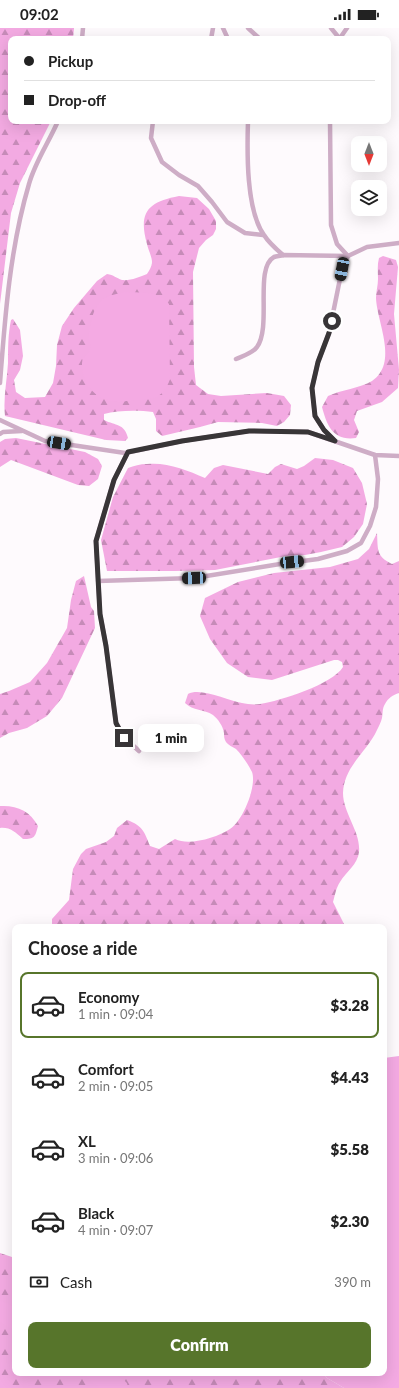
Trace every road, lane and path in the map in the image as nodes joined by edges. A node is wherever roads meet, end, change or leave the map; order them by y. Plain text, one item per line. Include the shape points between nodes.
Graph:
1 (248, 28) edge
2 (331, 28) edge
3 (257, 36) edge
4 (338, 36) edge
5 (57, 124) edge
6 (152, 124) edge
7 (248, 124) edge
8 (330, 124) edge
9 (263, 235) junction
10 (399, 243) edge
11 (283, 255) junction
12 (348, 256) junction
13 (236, 359) dead end
14 (0, 382) edge
15 (0, 420) edge
16 (24, 431) junction
17 (0, 434) edge
18 (335, 441) junction
19 (128, 452) junction
20 (375, 455) junction
21 (399, 456) edge
22 (98, 581) junction
23 (139, 751) dead end

1 - 3 lane
2 - 4 lane
5 - 14 lane via 29,183 18,224 5,316
6 - 9 lane via 152,138 162,162 198,186 227,222 245,233
7 - 9 lane via 247,148 252,208
8 - 12 lane via 331,225 337,244
9 - 11 lane
10 - 12 lane via 367,247
11 - 12 lane
11 - 13 lane via 268,263 264,274 262,333 257,347
12 - 18 lane via 342,269 329,333 312,388 315,416
15 - 16 lane
16 - 17 lane
16 - 19 lane via 46,441
18 - 19 lane via 308,432 249,431
18 - 20 lane
19 - 22 lane via 114,480 96,541
20 - 21 lane
20 - 22 lane via 378,479 376,507 361,543 347,551 318,559 194,578
22 - 23 lane via 100,614 116,723 124,738

